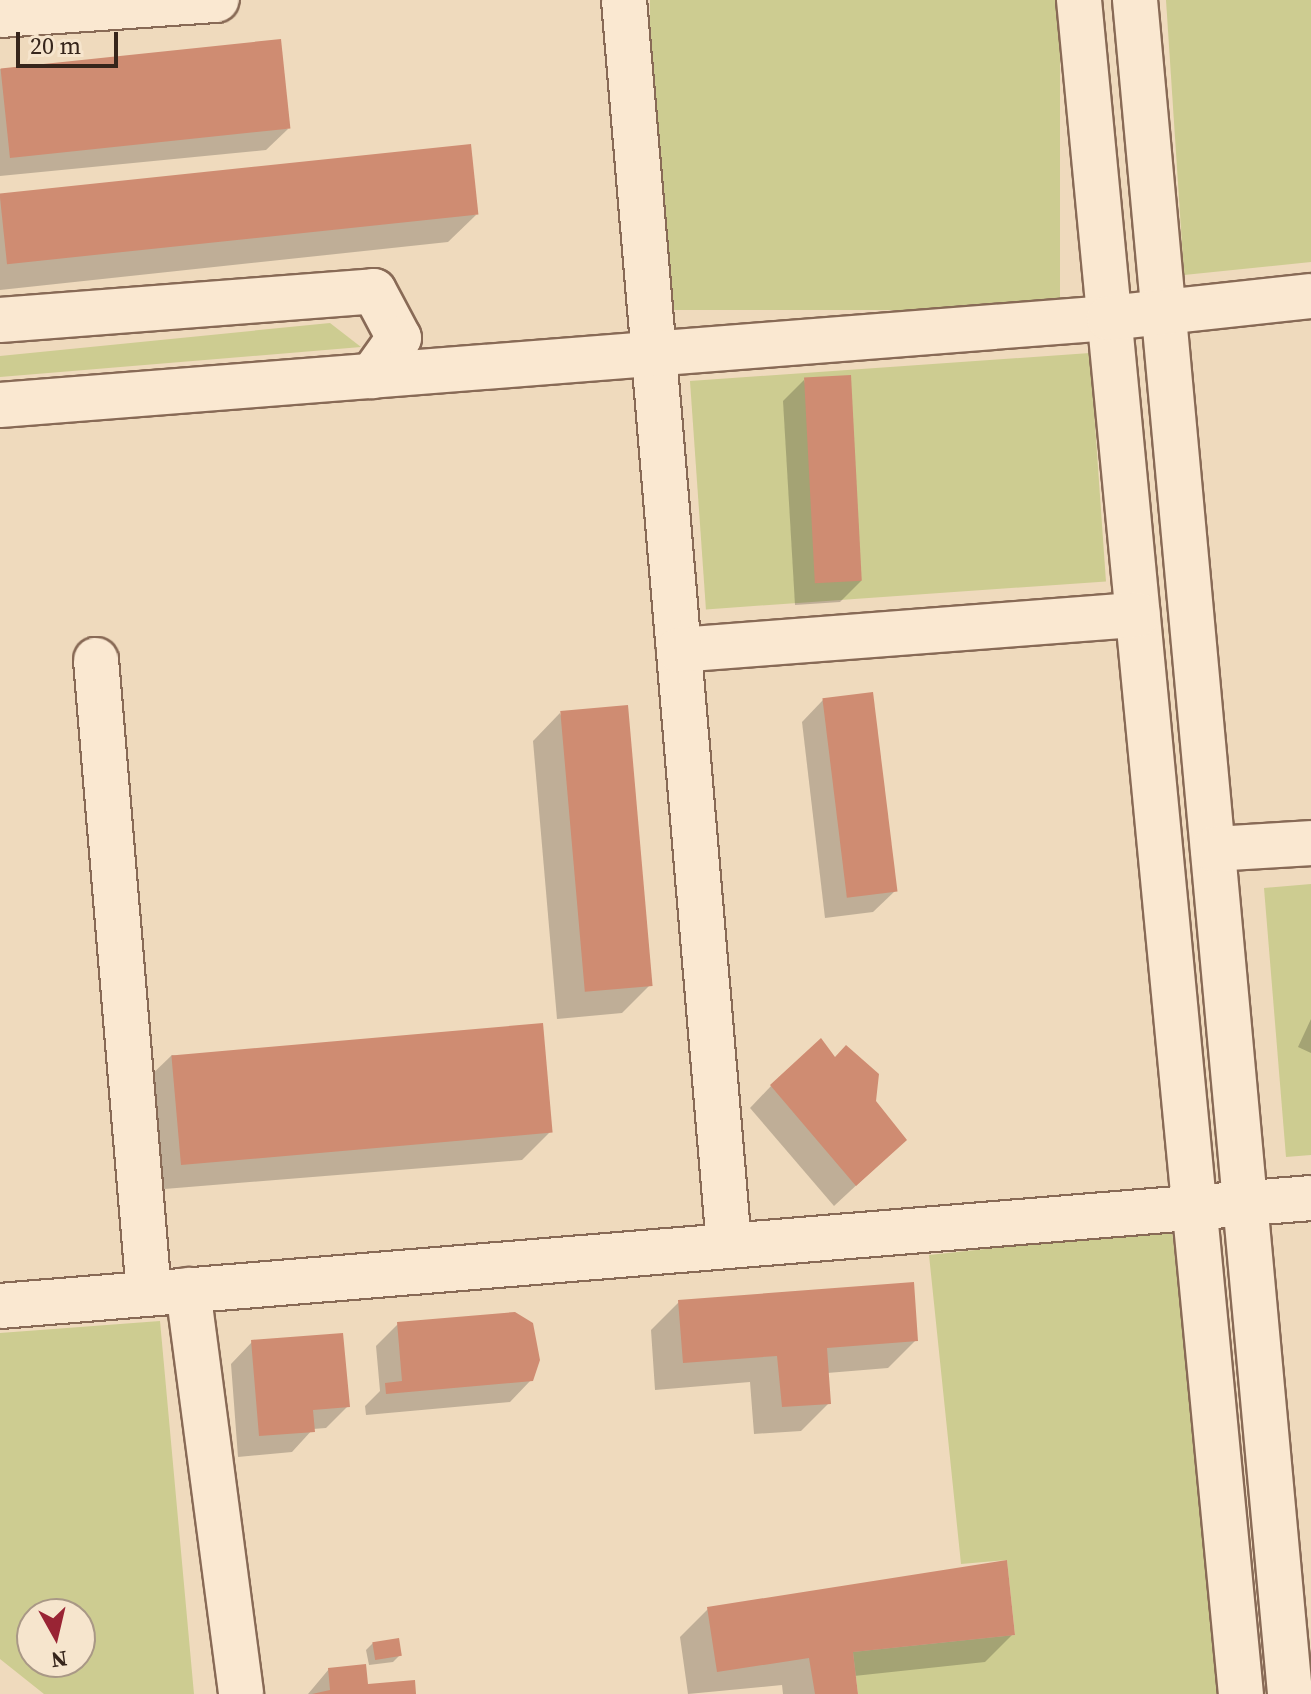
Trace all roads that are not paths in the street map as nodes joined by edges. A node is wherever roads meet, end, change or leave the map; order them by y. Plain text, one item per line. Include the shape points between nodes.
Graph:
1 (216, 0) edge
2 (624, 0) edge
3 (1079, 0) edge
4 (1135, 0) edge
5 (0, 15) edge
6 (1311, 296) edge
7 (1164, 314) junction
8 (1109, 318) junction
9 (0, 320) edge
10 (654, 354) junction
11 (372, 376) junction
12 (0, 405) edge
13 (1138, 615) junction
14 (679, 650) junction
15 (96, 660) dead end
16 (1311, 843) edge
17 (1213, 849) junction
18 (1311, 1198) edge
19 (1245, 1203) junction
20 (1194, 1207) junction
21 (729, 1245) junction
22 (0, 1292) edge
23 (168, 1292) junction
24 (0, 1306) edge
25 (241, 1694) edge
26 (1241, 1694) edge
27 (1290, 1694) edge

1 - 5 lane
2 - 10 lane
3 - 8 lane
4 - 7 lane
6 - 7 lane
7 - 8 lane
7 - 17 lane
8 - 10 lane
8 - 13 lane
9 - 11 lane via 374,291 399,338
10 - 11 lane
10 - 14 lane
11 - 12 lane
13 - 14 lane
13 - 20 lane
14 - 21 lane
15 - 23 lane
16 - 17 lane
17 - 19 lane
18 - 19 lane
19 - 20 lane
19 - 27 lane
20 - 21 lane
20 - 26 lane
21 - 23 lane
22 - 24 lane
23 - 24 lane
23 - 25 lane

